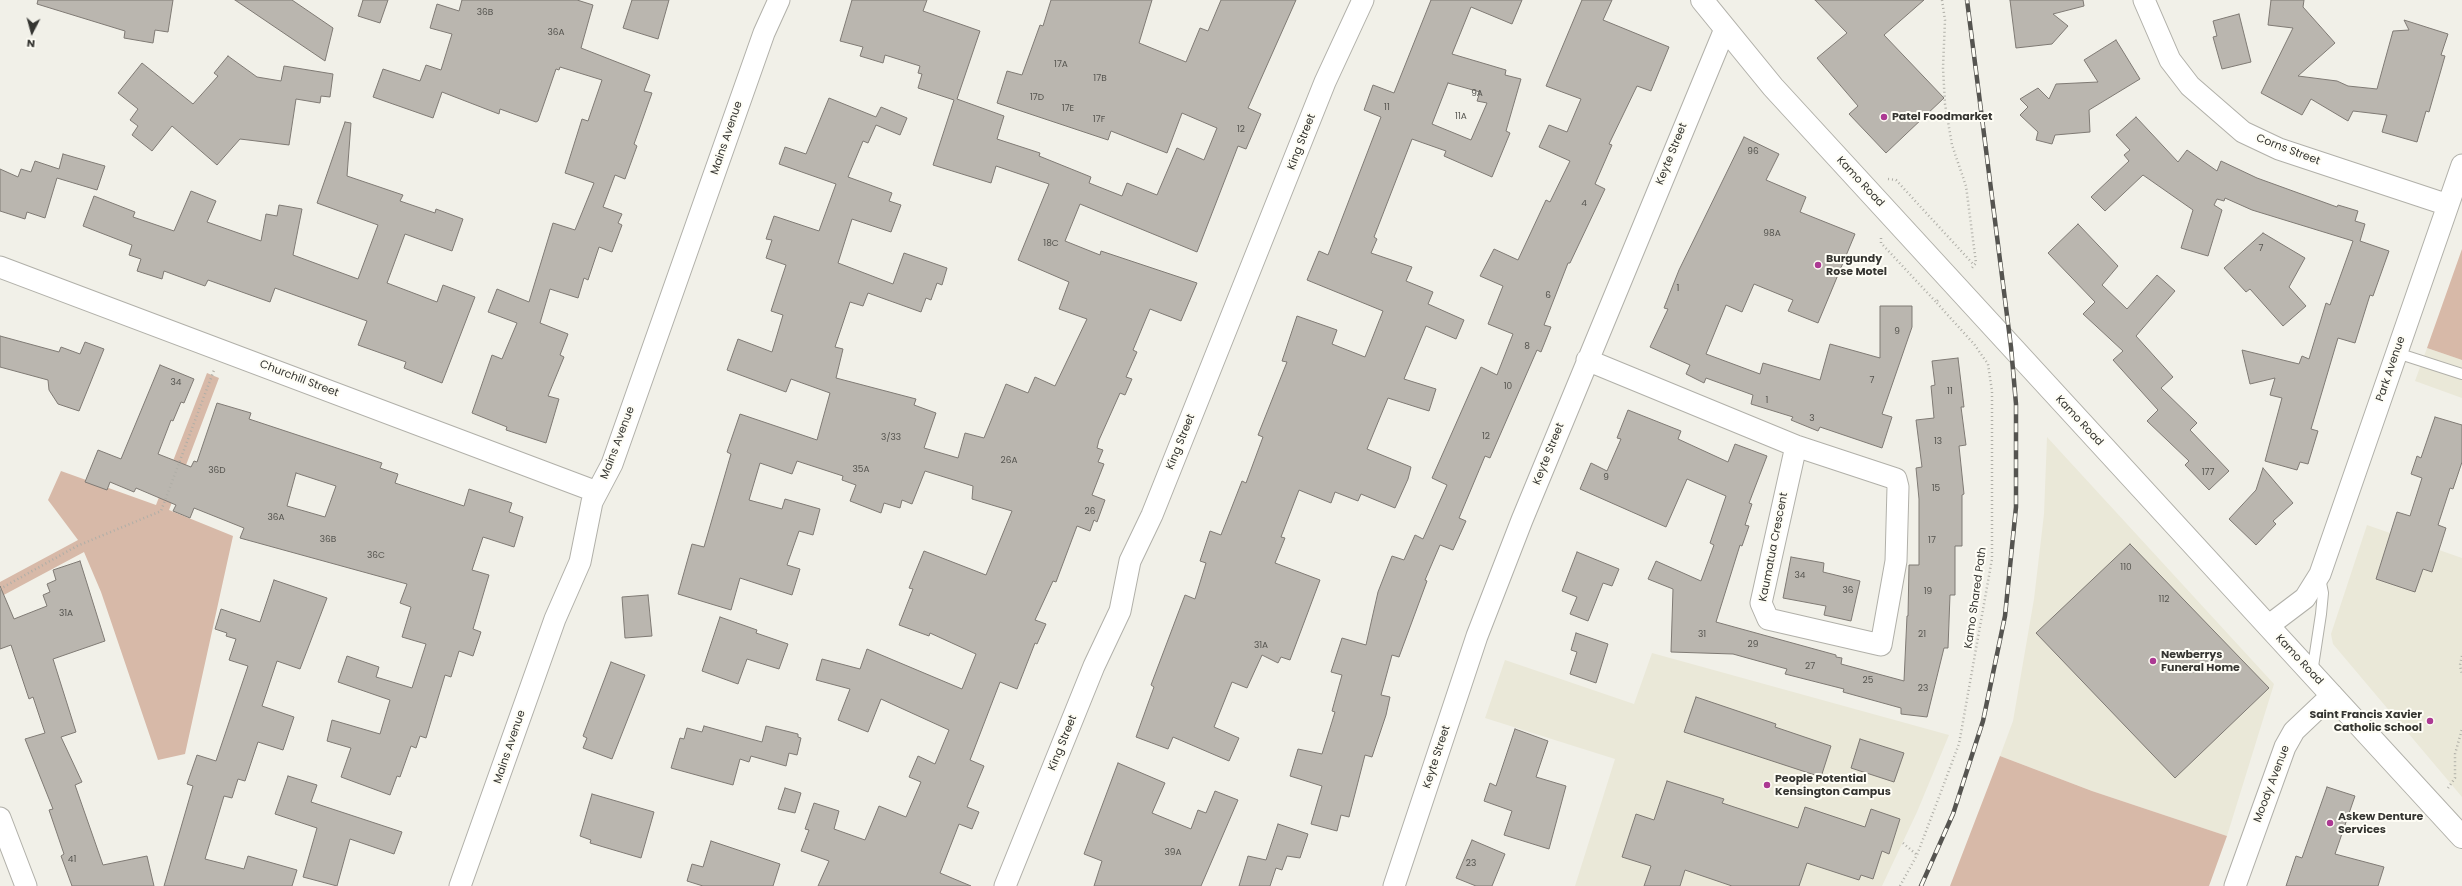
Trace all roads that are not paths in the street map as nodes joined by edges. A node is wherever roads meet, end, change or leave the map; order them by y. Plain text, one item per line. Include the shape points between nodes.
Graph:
1 (779, 0) edge
2 (1363, 0) edge
3 (1702, 0) edge
4 (2144, 0) edge
5 (1725, 29) junction
6 (2462, 165) edge
7 (2448, 205) junction
8 (0, 267) edge
9 (2397, 353) junction
10 (1587, 360) junction
11 (2462, 374) edge
12 (1796, 446) junction
13 (597, 492) junction
14 (2320, 574) junction
15 (2268, 626) junction
16 (2312, 674) junction
17 (2332, 695) junction
18 (0, 818) edge
19 (2462, 837) edge
20 (26, 886) edge
21 (460, 886) edge
22 (1005, 886) edge
23 (1394, 886) edge
24 (2235, 886) edge

1 - 13 street, Mains Avenue via 764,33 612,464
2 - 22 street, King Street via 1325,82 1155,508 1130,561 1120,611 1094,666
3 - 5 main road, Kamo Road
4 - 7 street, Corns Street via 2170,60 2190,86 2244,132 2279,149
5 - 10 street, Keyte Street
5 - 15 main road, Kamo Road via 1773,87
6 - 7 street, Park Avenue
7 - 9 street, Park Avenue
8 - 13 street, Churchill Street
9 - 11 lane
9 - 14 street, Park Avenue
10 - 12 street, Kaumatua Crescent
10 - 23 street, Keyte Street via 1477,636
12 - 12 street, Kaumatua Crescent via 1761,603 1768,619 1881,645 1896,561 1896,479
13 - 21 street, Mains Avenue via 588,516 580,562 555,619
14 - 15 street, Park Avenue via 2305,598
14 - 16 lane, Park Avenue via 2323,593
15 - 16 main road, Kamo Road
16 - 17 main road, Kamo Road
17 - 19 main road, Kamo Road
17 - 24 street, Moody Avenue via 2294,731 2285,747
18 - 20 street

